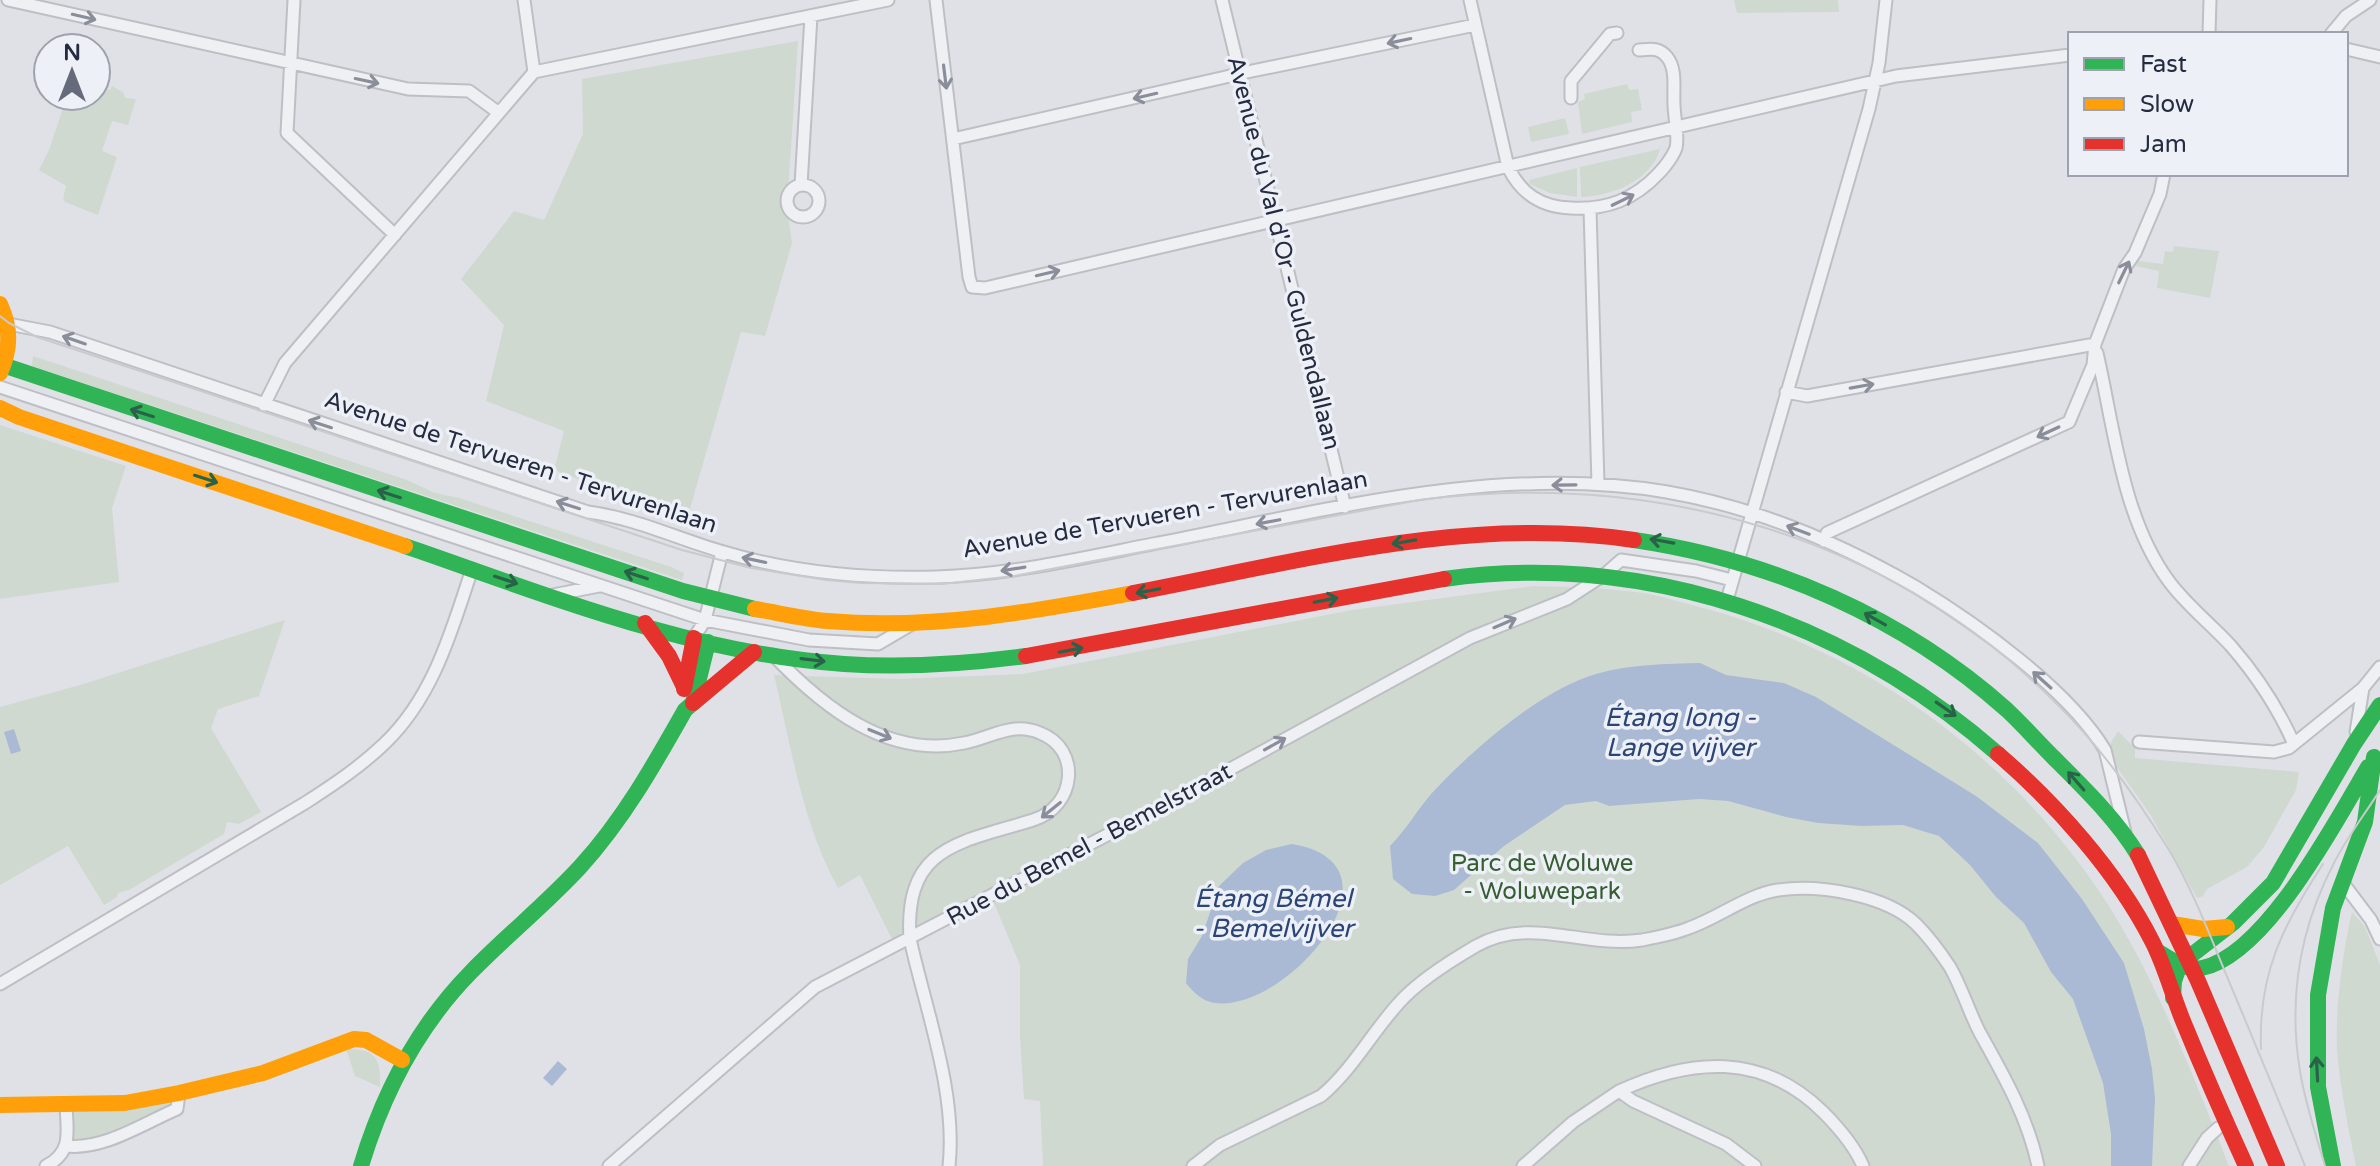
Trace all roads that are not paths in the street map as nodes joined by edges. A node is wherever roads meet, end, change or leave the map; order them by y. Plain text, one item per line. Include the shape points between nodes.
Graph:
1 (8, 0) edge
2 (294, 0) edge
3 (524, 0) edge
4 (888, 0) edge
5 (936, 0) edge
6 (1222, 0) edge
7 (1470, 0) edge
8 (1886, 0) edge
9 (2210, 0) edge
10 (2370, 0) edge
11 (811, 16) junction
12 (1475, 25) junction
13 (2209, 32) edge
14 (2333, 32) edge
15 (1617, 33) dead end
16 (2348, 49) edge
17 (1639, 50) dead end
18 (2068, 55) edge
19 (2380, 57) edge
20 (291, 64) junction
21 (534, 72) junction
22 (1241, 74) junction
23 (1875, 81) junction
24 (1571, 98) dead end
25 (499, 113) junction
26 (1675, 127) junction
27 (953, 139) junction
28 (1508, 167) junction
29 (2164, 176) edge
30 (801, 185) dead end
31 (1590, 209) junction
32 (1276, 219) junction
33 (395, 235) junction
34 (0, 304) edge
35 (4, 323) edge
36 (2095, 344) junction
37 (1, 368) edge
38 (0, 387) edge
39 (1786, 392) junction
40 (264, 405) junction
41 (0, 408) edge
42 (1598, 484) junction
43 (1345, 507) junction
44 (1751, 513) junction
45 (1824, 541) junction
46 (722, 552) junction
47 (1738, 560) junction
48 (472, 569) junction
49 (1604, 575) junction
50 (1732, 580) junction
51 (599, 585) junction
52 (552, 595) junction
53 (710, 598) junction
54 (1727, 600) junction
55 (705, 620) junction
56 (645, 623) junction
57 (912, 624) junction
58 (701, 640) junction
59 (754, 652) junction
60 (773, 655) junction
61 (2380, 667) edge
62 (682, 682) junction
63 (2363, 688) junction
64 (2380, 705) edge
65 (689, 707) junction
66 (2139, 742) dead end
67 (2294, 744) junction
68 (2354, 744) junction
69 (2377, 752) edge
70 (2128, 840) junction
71 (2342, 880) junction
72 (2172, 924) junction
73 (2227, 927) junction
74 (910, 939) junction
75 (2380, 939) edge
76 (2157, 951) junction
77 (2186, 963) junction
78 (0, 984) edge
79 (2173, 998) junction
80 (402, 1060) junction
81 (1619, 1091) junction
82 (179, 1093) junction
83 (0, 1105) edge
84 (66, 1105) junction
85 (2218, 1128) dead end
86 (67, 1146) junction
87 (46, 1166) edge
88 (361, 1166) edge
89 (609, 1166) edge
90 (949, 1166) edge
91 (1193, 1166) edge
92 (1523, 1166) edge
93 (1755, 1166) edge
94 (1863, 1166) edge
95 (2038, 1166) edge
96 (2189, 1166) edge
97 (2246, 1166) edge
98 (2277, 1166) edge
99 (2333, 1166) edge

1 -> 20 street
2 - 20 street
3 - 21 street
4 - 11 street
5 -> 27 street
6 - 22 street, Avenue du Val d'Or - Guldendallaan
7 - 12 street
8 - 23 street
9 - 13 street
10 - 14 street
11 - 21 street
11 - 30 street
12 -> 22 street
12 - 28 street
15 - 24 street via 1610,34 1571,81
16 - 19 street
17 - 26 street via 1656,48 1673,68
18 - 23 street
20 -> 25 street via 408,89 469,91
20 - 33 street via 287,133
21 - 25 street
22 -> 27 street
22 - 32 street, Avenue du Val d'Or - Guldendallaan
23 - 26 street
23 - 39 street
25 - 33 street
26 - 28 street
31 -> 26 street via 1630,198 1649,184 1676,147
27 -> 32 street via 972,287
28 - 31 street via 1526,195 1563,208
28 - 32 street
36 -> 29 street
31 - 42 street
32 - 43 street, Avenue du Val d'Or - Guldendallaan
33 - 40 street via 285,363
34 - 35 main road
35 - 37 main road via 11,345
40 -> 35 street, Avenue de Tervueren - Tervurenlaan via 50,332
39 -> 36 street via 1807,396
36 -> 45 street via 2093,365 2069,422 1831,531
36 - 67 street via 2140,531 2168,580 2257,678
53 -> 37 main road, Avenue de Tervueren - Tervurenlaan
38 - 51 street, Avenue de Tervueren - Tervurenlaan
39 - 44 street
46 -> 40 street, Avenue de Tervueren - Tervurenlaan
41 -> 48 main road
42 -> 43 street, Avenue de Tervueren - Tervurenlaan via 1461,488
42 - 44 street, Avenue de Tervueren - Tervurenlaan via 1669,492
43 -> 46 street, Avenue de Tervueren - Tervurenlaan via 974,575 827,573
45 -> 44 street, Avenue de Tervueren - Tervurenlaan
44 - 47 street
70 -> 45 street, Avenue de Tervueren - Tervurenlaan via 2105,750 2066,703 1963,617
46 - 53 street
47 - 50 street
47 -> 57 main road, Avenue de Tervueren - Tervurenlaan via 1600,533 1475,532 1028,613
70 -> 47 main road, Avenue de Tervueren - Tervurenlaan via 2046,746 1953,666 1867,614
48 -> 52 main road
48 - 78 street via 428,685 387,742 305,803
49 - 50 street via 1621,560 1634,560
49 - 54 main road
60 -> 49 main road via 911,667 980,663 1054,654 1405,585 1511,573
74 -> 49 street, Rue du Bemel - Bemelstraat via 1470,638 1567,599
50 - 54 street
51 - 52 street
51 - 55 street, Avenue de Tervueren - Tervurenlaan
52 - 56 main road
53 - 55 street
53 - 57 main road, Avenue de Tervueren - Tervurenlaan via 828,621
54 -> 76 main road via 1841,645 1955,716 2060,811 2125,897
55 - 57 street, Avenue de Tervueren - Tervurenlaan via 809,640 878,644
55 - 58 street
56 - 58 main road
56 - 62 main road
58 - 59 main road
58 - 62 main road
58 - 65 main road
59 - 60 main road
59 - 65 main road
60 -> 74 street via 845,717 885,737 940,745 1031,729 1053,741 1066,760 1067,784 1053,811 972,838 924,868 911,897
61 - 63 street
62 - 65 main road
63 - 67 street
63 - 68 street
64 - 68 main road
65 - 80 main road via 592,853 449,997
66 - 67 street via 2274,752
68 - 73 main road via 2273,883
69 - 71 main road via 2365,822
69 - 77 main road via 2275,912 2221,962 2208,967
70 - 72 main road, Avenue de Tervueren - Tervurenlaan
71 - 75 street
99 -> 71 main road via 2318,1087 2317,1006 2326,937
72 - 73 main road via 2190,929
72 - 77 main road, Avenue de Tervueren - Tervurenlaan
73 - 77 main road
74 - 89 street, Rue du Bemel - Bemelstraat via 815,987
74 - 90 street via 950,1105
76 - 77 main road
76 - 79 main road
77 - 79 main road via 2174,981
77 - 98 main road, Avenue de Tervueren - Tervurenlaan
79 - 97 main road
80 - 82 main road via 354,1039 263,1073
80 - 88 main road
81 - 92 street
81 - 93 street via 1726,1144
81 - 94 street via 1655,1075 1704,1066 1743,1069 1792,1086 1808,1098 1841,1131
82 - 84 main road via 125,1103
82 - 86 street via 177,1109 98,1143
83 - 84 main road
84 - 86 street
85 - 96 street
86 - 87 street
91 - 95 street via 1220,1145 1321,1096 1359,1057 1400,1001 1490,940 1529,931 1638,940 1691,928 1777,890 1804,889 1880,902 1915,922 1933,943 2008,1082

